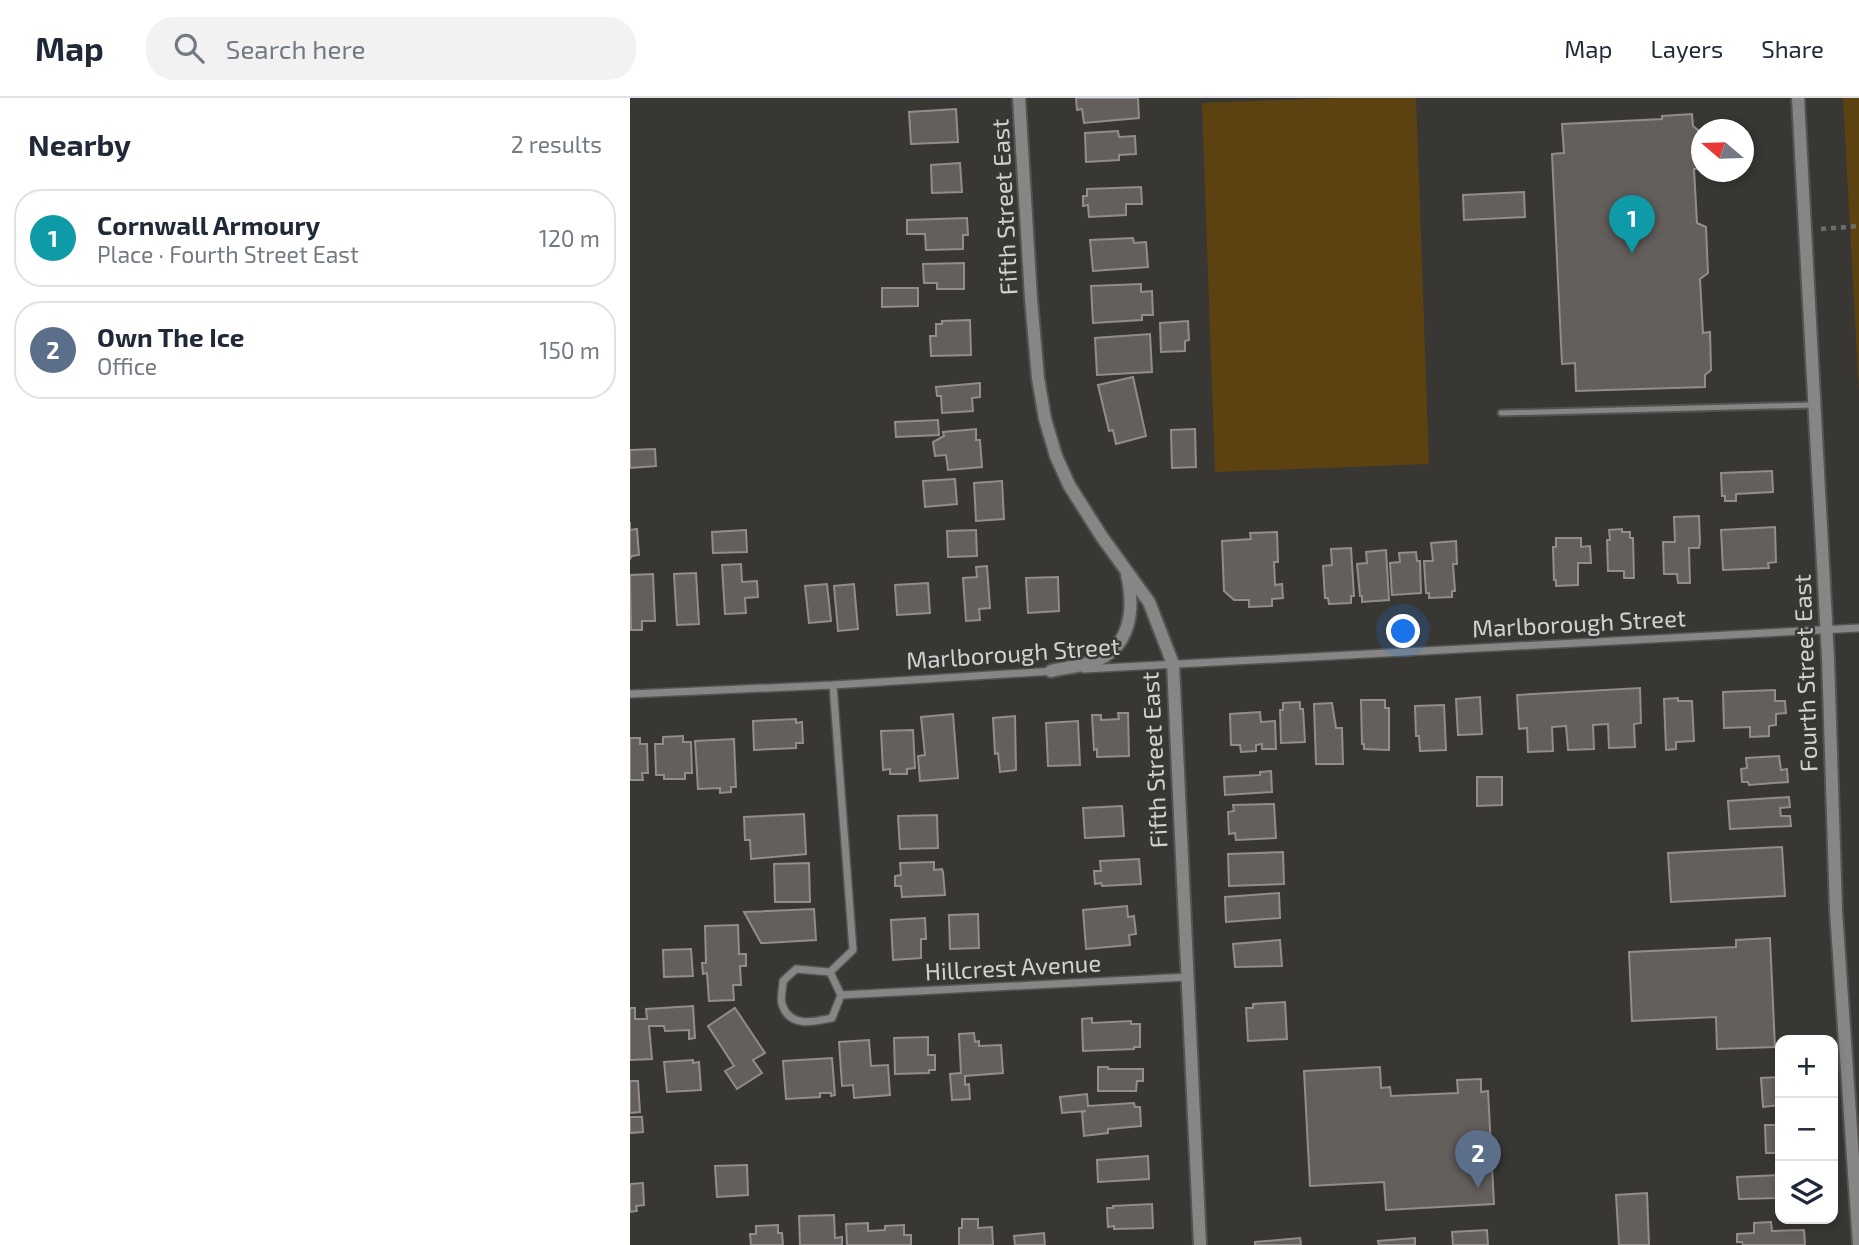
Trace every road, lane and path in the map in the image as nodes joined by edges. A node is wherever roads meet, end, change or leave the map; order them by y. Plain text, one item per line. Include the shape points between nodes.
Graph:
1 (1019, 98) edge
2 (1798, 98) edge
3 (1859, 226) edge
4 (1805, 230) junction
5 (1814, 405) junction
6 (1501, 413) dead end
7 (1126, 571) junction
8 (1859, 628) edge
9 (1826, 629) junction
10 (1173, 664) junction
11 (1051, 671) junction
12 (833, 685) junction
13 (630, 694) edge
14 (830, 972) junction
15 (1187, 977) junction
16 (841, 995) junction
17 (1200, 1245) edge
18 (1859, 1245) edge

1 - 7 street, Fifth Street East via 1032,313 1045,419 1069,485
2 - 4 street, Fourth Street East
3 - 4 path
4 - 5 street, Fourth Street East
5 - 6 lane
5 - 9 street, Fourth Street East
7 - 10 street, Fifth Street East via 1149,602
7 - 11 street via 1131,611 1115,649 1093,662
8 - 9 street, Marlborough Street
9 - 10 street, Marlborough Street
9 - 18 street, Fourth Street East via 1836,911
10 - 11 street, Marlborough Street
10 - 15 street, Fifth Street East
11 - 12 street, Marlborough Street
12 - 13 street, Marlborough Street
12 - 14 street via 853,950
14 - 16 street
14 - 16 street via 796,969 783,981 781,1003 789,1016 805,1024 832,1018
15 - 16 street, Hillcrest Avenue
15 - 17 street, Fifth Street East

